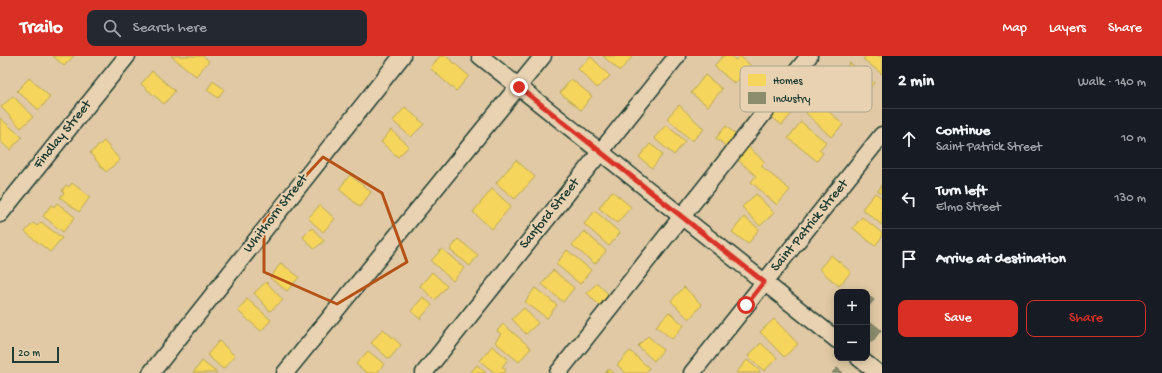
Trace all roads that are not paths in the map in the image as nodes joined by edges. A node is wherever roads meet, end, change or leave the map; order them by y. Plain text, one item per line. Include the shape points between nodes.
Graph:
1 (126, 56) edge
2 (402, 56) edge
3 (480, 56) edge
4 (543, 56) edge
5 (677, 56) edge
6 (809, 56) edge
7 (801, 66) edge
8 (519, 87) junction
9 (765, 112) edge
10 (882, 135) edge
11 (600, 152) junction
12 (0, 214) edge
13 (682, 217) junction
14 (764, 282) junction
15 (834, 338) edge
16 (863, 361) edge
17 (151, 373) edge
18 (285, 373) edge
19 (424, 373) edge
20 (558, 373) edge
21 (692, 373) edge
22 (878, 373) edge

1 - 12 street, Findlay Street
2 - 17 street, Whithorn Street
3 - 8 street
4 - 8 street
5 - 11 street, Sanford Street
6 - 7 street
8 - 11 street
8 - 18 street
9 - 13 street
10 - 14 street, Saint Patrick Street
11 - 13 street
11 - 19 street, Sanford Street
13 - 14 street
13 - 20 street
14 - 15 street
14 - 21 street, Saint Patrick Street
16 - 22 street

